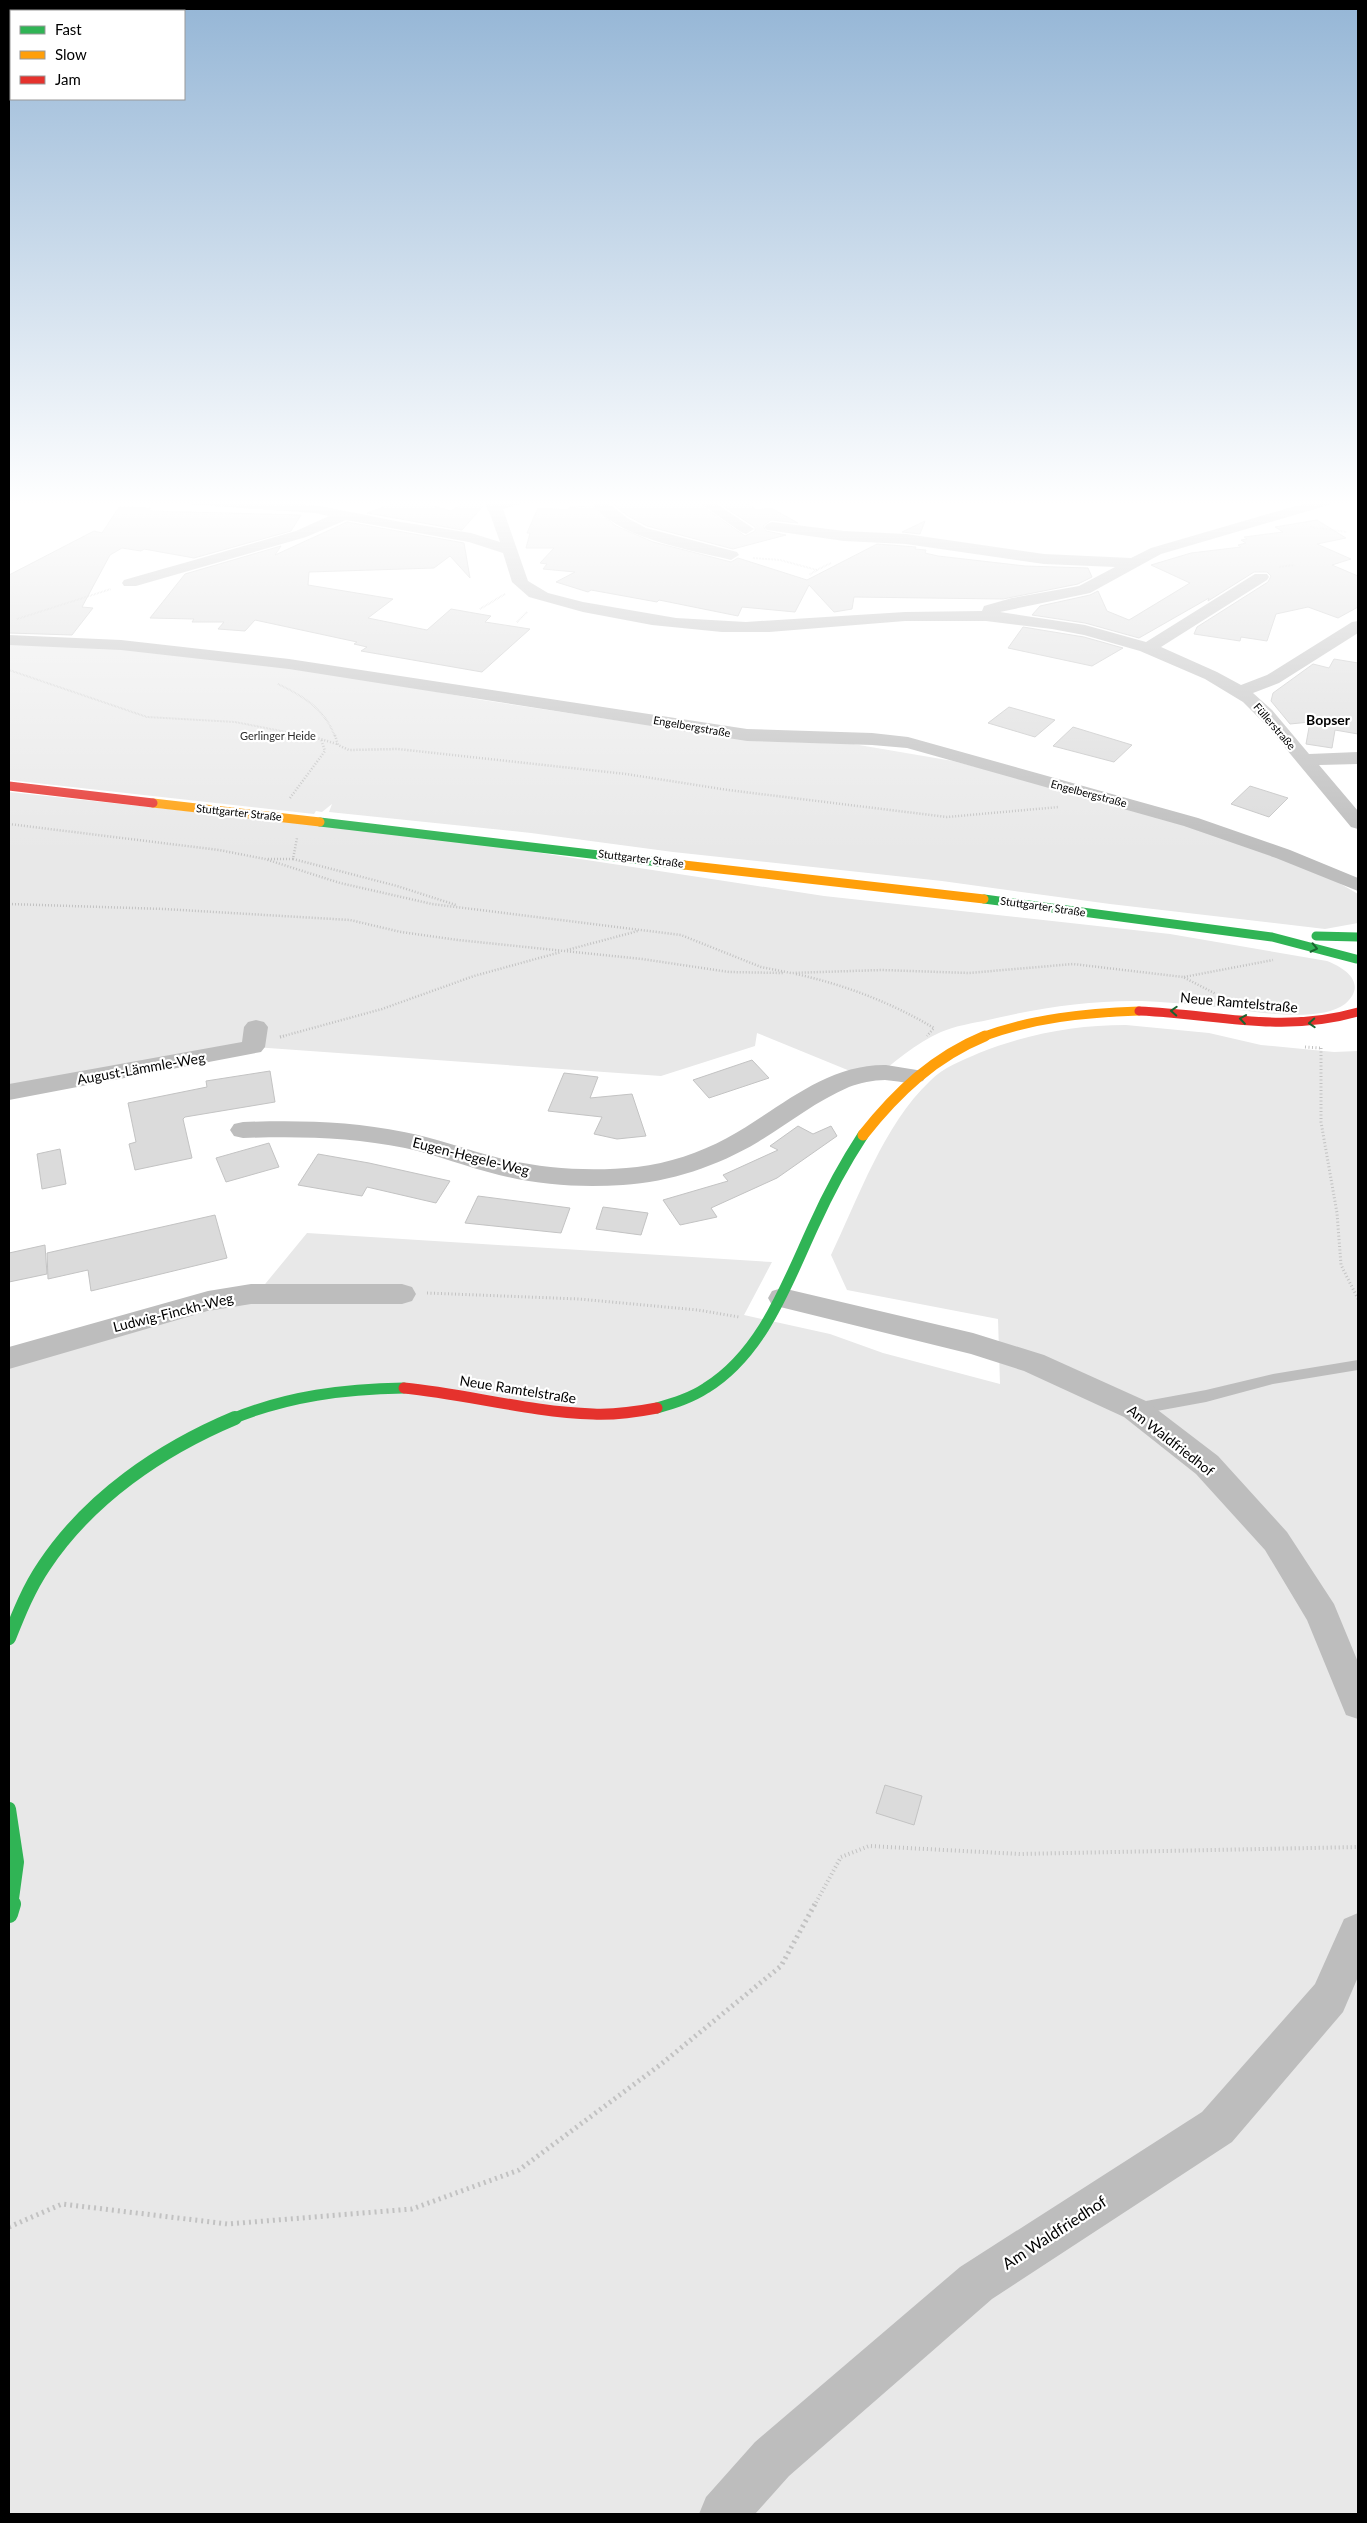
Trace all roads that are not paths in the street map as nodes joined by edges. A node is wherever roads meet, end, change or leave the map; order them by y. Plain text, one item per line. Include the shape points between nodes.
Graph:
1 (646, 618) edge
2 (899, 618) edge
3 (997, 618) edge
4 (1196, 618) edge
5 (1358, 626) edge
6 (9, 640) edge
7 (1147, 649) junction
8 (1240, 692) junction
9 (1358, 758) edge
10 (1304, 760) junction
11 (9, 786) edge
12 (1358, 823) edge
13 (1358, 884) edge
14 (1272, 937) junction
15 (1358, 937) edge
16 (1357, 960) edge
17 (1358, 1012) edge
18 (1116, 1013) junction
19 (1239, 1032) dead end
20 (255, 1037) road end
21 (914, 1076) junction
22 (9, 1092) edge
23 (243, 1130) dead end
24 (402, 1294) road end
25 (782, 1298) junction
26 (9, 1358) edge
27 (1358, 1365) edge
28 (1135, 1409) junction
29 (9, 1638) edge
30 (1358, 1704) edge
31 (9, 1809) edge
32 (9, 1914) edge
33 (1358, 1932) edge
34 (723, 2514) edge

1 - 2 street, Füllerstraße via 711,626 766,627
3 - 7 street, Füllerstraße via 1075,628
4 - 7 street
5 - 8 street via 1273,679
6 - 13 street, Engelbergstraße via 129,646 270,662 746,735 894,741 1217,830
7 - 8 street, Füllerstraße via 1205,673
8 - 10 street, Füllerstraße via 1270,718
9 - 10 street
10 - 12 street, Füllerstraße
11 - 14 main road, Stuttgarter Straße via 926,891
14 - 15 main road, Stuttgarter Straße
14 -> 16 main road, Stuttgarter Straße
15 - 16 main road via 1353,946
17 -> 18 main road, Neue Ramtelstraße via 1329,1022 1284,1023 1180,1012
18 - 19 main road, Neue Ramtelstraße
18 - 21 main road, Neue Ramtelstraße via 1064,1016 998,1031 939,1057
20 - 22 street, August-Lämmle-Weg
21 - 23 street, Eugen-Hegele-Weg via 876,1073 845,1080 792,1106 721,1151 685,1166 639,1175 601,1177 512,1169 404,1140 352,1133 274,1128
21 - 25 main road, Neue Ramtelstraße via 872,1120 844,1165
24 - 26 street, Ludwig-Finckh-Weg via 251,1294 208,1301
25 - 28 street, Am Waldfriedhof via 1026,1360
25 - 29 main road, Neue Ramtelstraße via 769,1324 729,1373 694,1395 651,1410 608,1415 541,1410 428,1389 384,1386 340,1389 295,1398 252,1411 205,1431 158,1456 82,1520 49,1558 25,1599
27 - 28 lane via 1273,1379
28 - 30 street, Am Waldfriedhof via 1207,1465 1276,1541 1322,1614
31 - 32 main road via 20,1867
33 - 34 street, Am Waldfriedhof via 1329,1998 1217,2128 976,2283 772,2458

